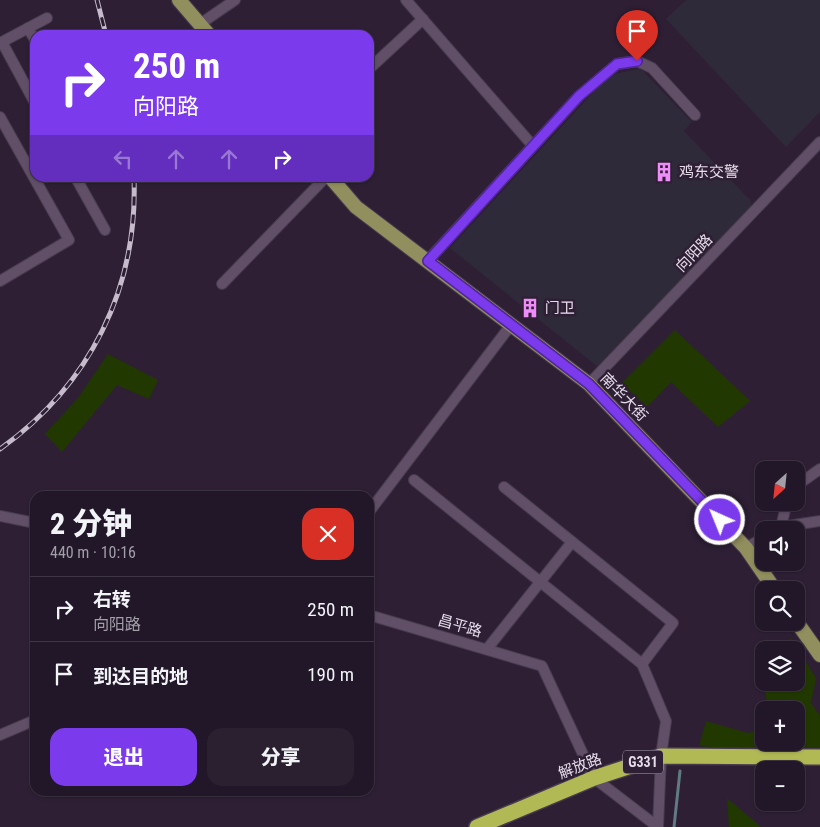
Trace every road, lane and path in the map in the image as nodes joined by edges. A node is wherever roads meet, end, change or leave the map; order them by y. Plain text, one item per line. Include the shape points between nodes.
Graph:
1 (179, 0) edge
2 (235, 0) edge
3 (406, 0) edge
4 (47, 18) dead end
5 (423, 19) junction
6 (200, 24) junction
7 (28, 28) junction
8 (205, 30) edge
9 (30, 31) edge
10 (1, 43) edge
11 (374, 65) edge
12 (30, 94) edge
13 (694, 115) dead end
14 (0, 117) edge
15 (820, 142) edge
16 (533, 146) junction
17 (30, 170) edge
18 (36, 182) edge
19 (78, 182) edge
20 (321, 182) edge
21 (334, 182) edge
22 (105, 230) dead end
23 (428, 261) junction
24 (0, 281) edge
25 (222, 284) dead end
26 (511, 325) junction
27 (589, 384) junction
28 (820, 468) edge
29 (805, 479) edge
30 (414, 480) dead end
31 (504, 487) dead end
32 (374, 505) edge
33 (0, 516) edge
34 (820, 521) edge
35 (30, 522) edge
36 (805, 524) edge
37 (572, 542) junction
38 (755, 542) edge
39 (746, 548) junction
40 (769, 581) edge
41 (540, 582) junction
42 (374, 615) edge
43 (803, 631) edge
44 (488, 649) junction
45 (820, 655) edge
46 (642, 664) junction
47 (30, 722) edge
48 (0, 735) edge
49 (661, 756) junction
50 (820, 756) edge
51 (594, 778) junction
52 (477, 827) edge
53 (658, 827) edge

1 - 6 main road
2 - 6 street
3 - 5 street
4 - 7 street
5 - 11 street
5 - 16 street
6 - 8 main road
7 - 9 street
7 - 10 street
10 - 12 street
13 - 16 street via 652,68 637,61 617,64 579,96
14 - 17 street
15 - 27 street, 向阳路
16 - 23 street
18 - 24 street via 69,240
19 - 22 street
20 - 25 street
21 - 23 main road, 南华大街 via 356,207
23 - 26 main road, 南华大街
26 - 27 main road, 南华大街
26 - 32 street
27 - 39 main road, 南华大街
28 - 29 street
30 - 41 street
31 - 37 street
33 - 35 street
34 - 36 street
37 - 41 street
37 - 46 street via 672,623
38 - 39 street
39 - 40 main road, 南华大街
41 - 44 street
41 - 46 street
42 - 44 street, 昌平路
43 - 45 main road
44 - 51 street, 昌平路 via 542,666
46 - 49 street via 666,720
47 - 48 street
49 - 50 highway, 解放路 / G331
49 - 51 highway, 解放路 / G331
49 - 53 street
51 - 52 highway, 解放路 / G331
51 - 53 street

